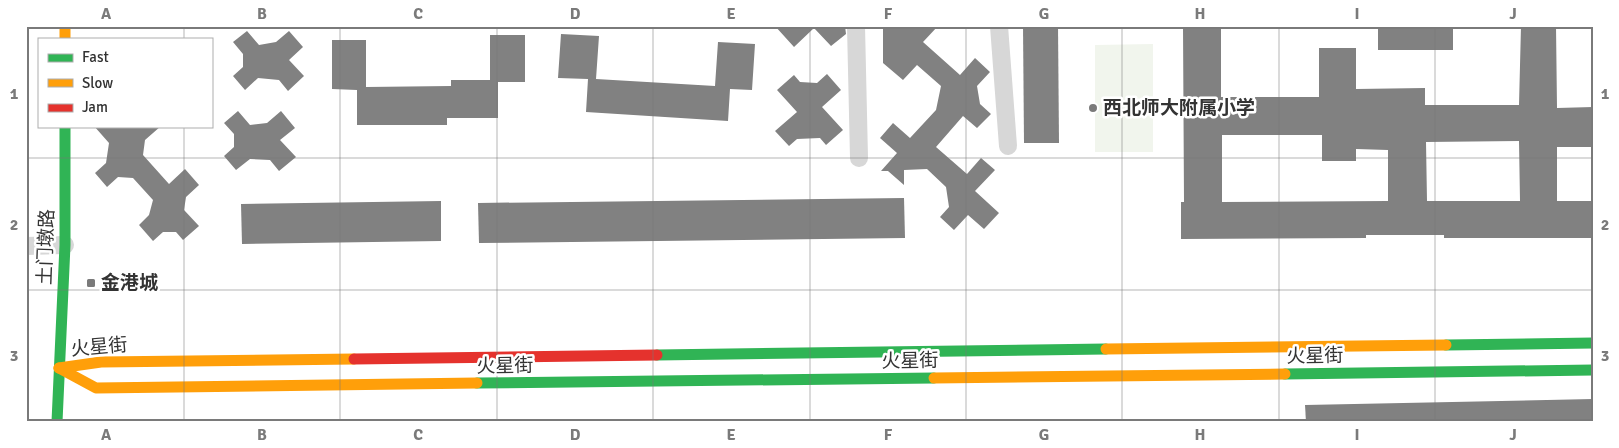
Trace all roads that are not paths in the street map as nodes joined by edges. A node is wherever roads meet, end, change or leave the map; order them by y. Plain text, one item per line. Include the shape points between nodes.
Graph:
1 (856, 26) edge
2 (999, 26) edge
3 (65, 128) edge
4 (1008, 146) dead end
5 (859, 158) dead end
6 (65, 245) junction
7 (26, 246) edge
8 (1593, 343) edge
9 (58, 368) junction
10 (1593, 370) edge
11 (57, 422) edge

1 - 5 street
2 - 4 street
3 - 6 street, 土门墩路
6 - 7 street
6 - 9 street, 土门墩路
8 - 9 street, 火星街 via 101,362
9 - 10 street, 火星街 via 96,388
9 - 11 street, 土门墩路

